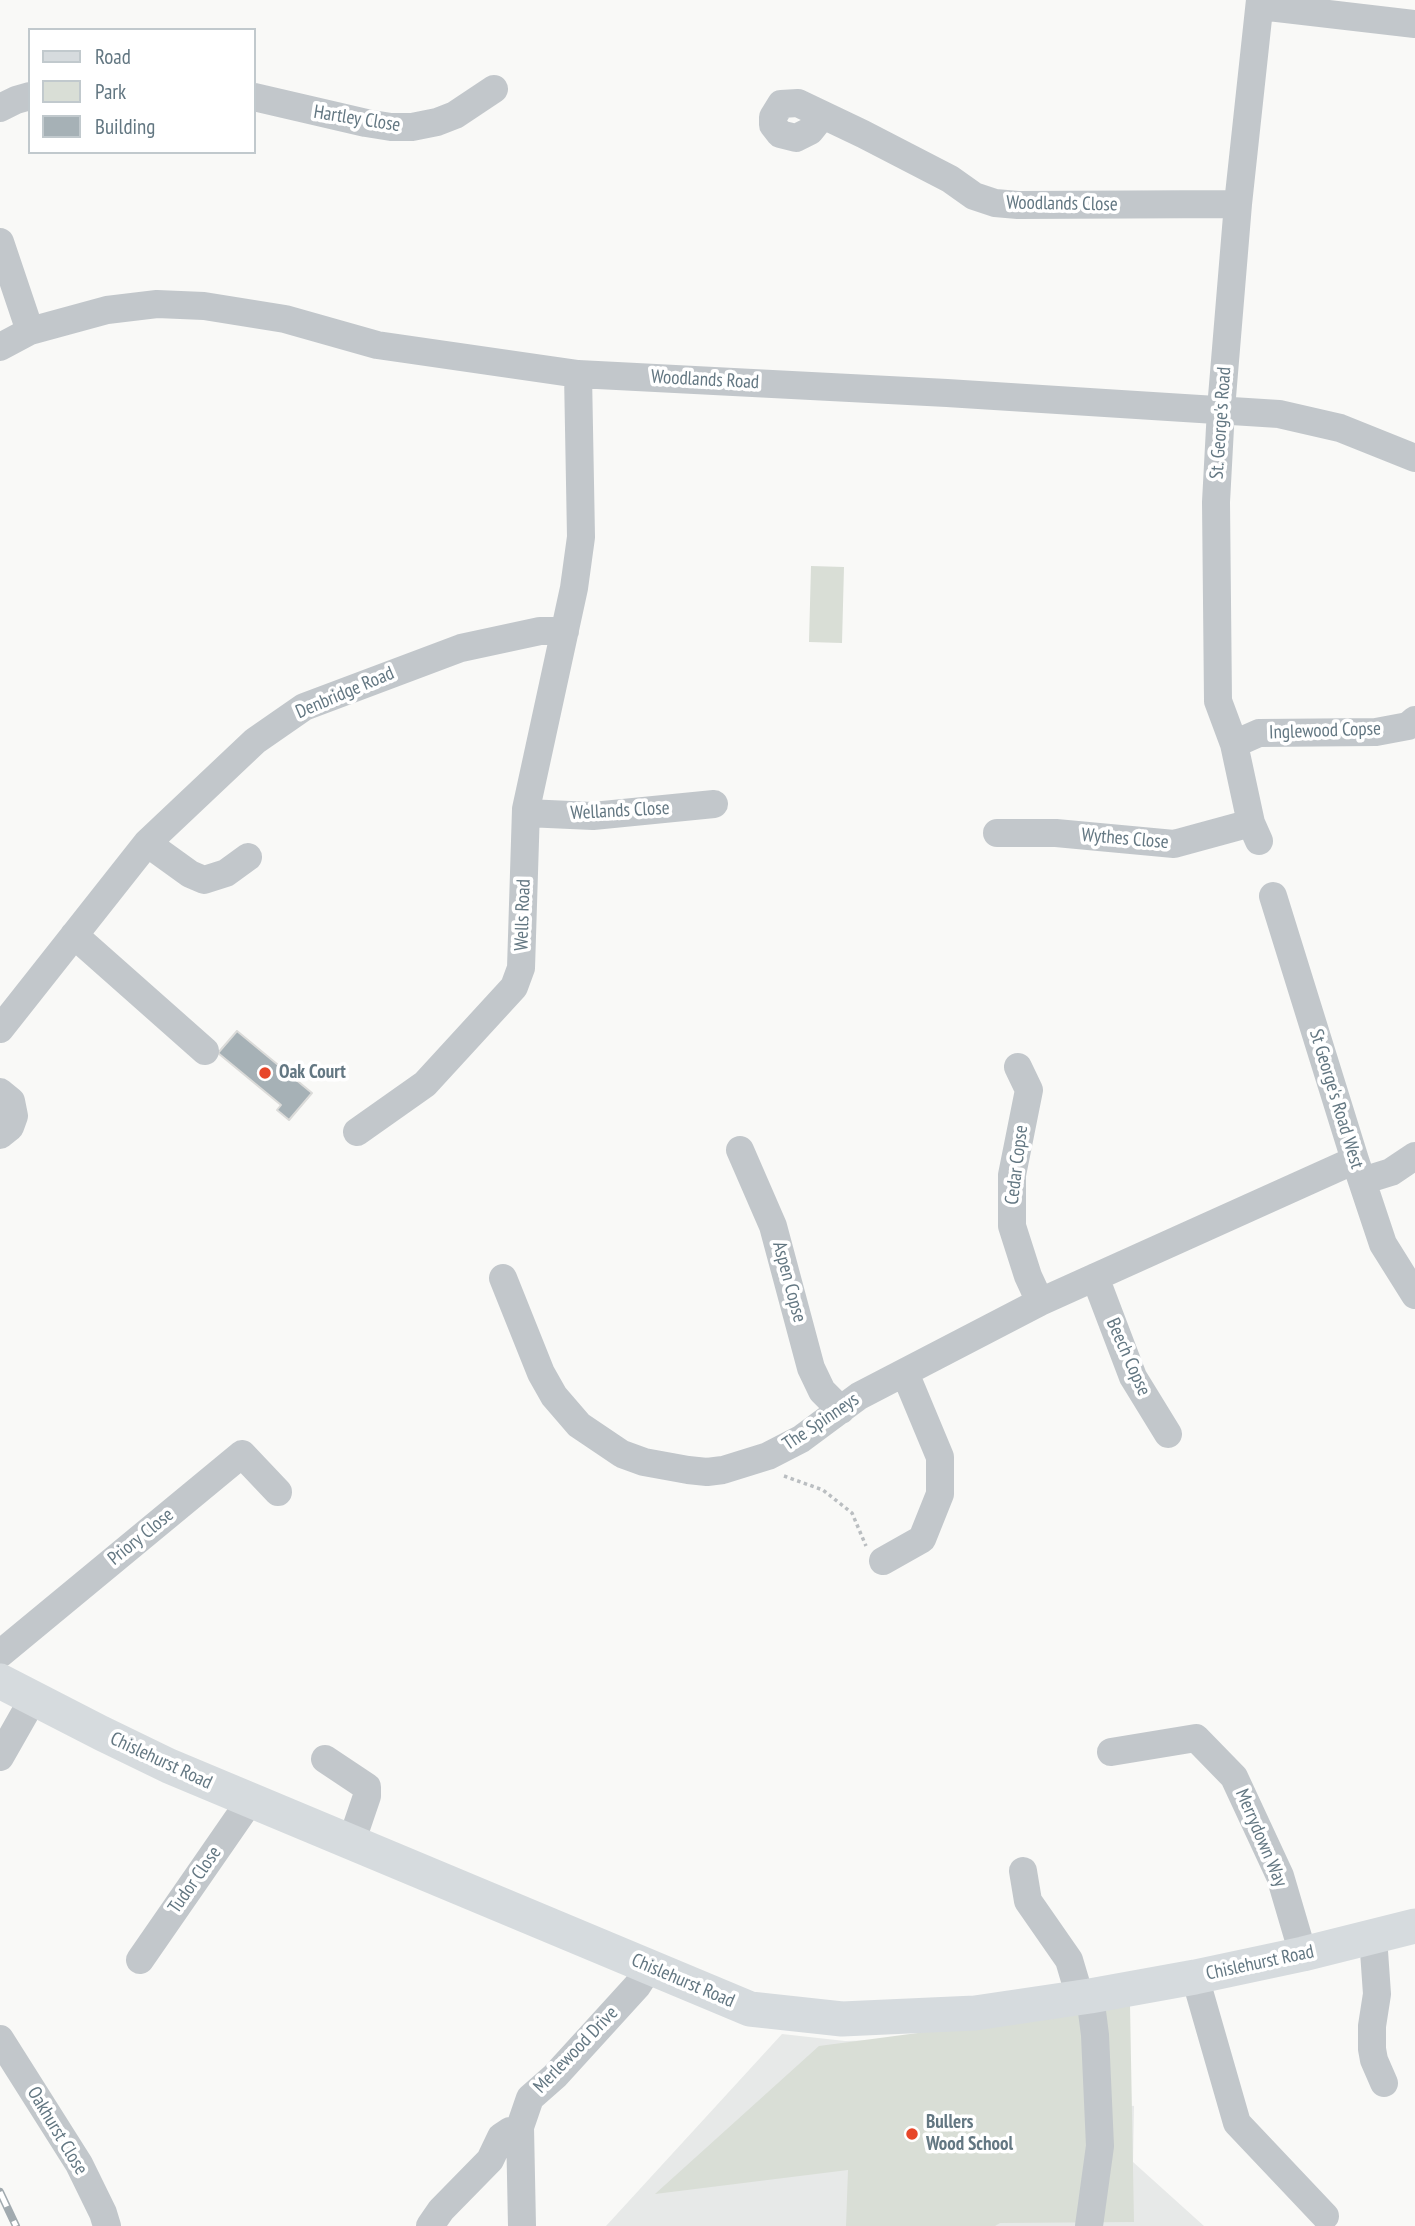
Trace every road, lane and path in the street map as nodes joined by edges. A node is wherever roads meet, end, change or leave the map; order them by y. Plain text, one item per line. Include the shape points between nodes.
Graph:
1 (1260, 3) edge
2 (1415, 24) edge
3 (494, 89) dead end
4 (28, 97) edge
5 (256, 97) edge
6 (0, 108) edge
7 (822, 116) dead end
8 (1238, 204) junction
9 (0, 242) edge
10 (30, 331) junction
11 (0, 347) edge
12 (579, 374) junction
13 (1221, 409) junction
14 (1415, 458) edge
15 (565, 631) junction
16 (1415, 720) edge
17 (1234, 744) junction
18 (714, 804) dead end
19 (526, 813) junction
20 (1255, 832) joint
21 (997, 833) dead end
22 (147, 843) junction
23 (248, 857) dead end
24 (1273, 896) dead end
25 (74, 935) junction
26 (0, 1029) edge
27 (205, 1051) dead end
28 (1018, 1067) dead end
29 (0, 1092) edge
30 (357, 1132) dead end
31 (0, 1135) edge
32 (740, 1150) dead end
33 (1415, 1156) edge
34 (1358, 1171) junction
35 (1095, 1277) junction
36 (503, 1278) dead end
37 (1415, 1294) edge
38 (1040, 1302) junction
39 (905, 1373) junction
40 (841, 1410) junction
41 (1168, 1434) dead end
42 (768, 1455) junction
43 (278, 1492) dead end
44 (883, 1561) joint
45 (0, 1654) edge
46 (0, 1681) edge
47 (33, 1699) junction
48 (1111, 1752) dead end
49 (0, 1758) edge
50 (325, 1759) dead end
51 (250, 1801) junction
52 (351, 1843) junction
53 (1023, 1871) dead end
54 (1415, 1926) edge
55 (1373, 1937) junction
56 (1303, 1954) junction
57 (140, 1960) dead end
58 (650, 1966) junction
59 (1195, 1977) junction
60 (1085, 1996) junction
61 (0, 2039) edge
62 (1384, 2083) dead end
63 (520, 2132) junction
64 (1325, 2216) dead end
65 (107, 2226) edge
66 (430, 2226) edge
67 (522, 2226) edge
68 (1089, 2226) edge

1 - 2 street
1 - 8 street, St. George's Road
3 - 5 street, Hartley Close via 455,115 412,127 366,123
4 - 6 street
7 - 8 street, Woodlands Close via 995,203
8 - 13 street, St. George's Road
9 - 10 street
10 - 11 street, Woodlands Road
10 - 12 street, Woodlands Road via 107,310 157,304 204,306 285,319 377,345
12 - 13 street, Woodlands Road
12 - 15 street via 581,537
13 - 14 street, Woodlands Road via 1311,419
13 - 17 street, St. George's Road via 1216,502 1218,701
15 - 19 street, Wells Road
15 - 22 street, Denbridge Road via 540,631 461,648 304,706 255,741
16 - 17 street, Inglewood Copse via 1408,726 1376,732 1259,733
17 - 20 street, St. George's Road
18 - 19 street, Wellands Close via 593,816
19 - 30 street, Wells Road via 521,968 514,987 425,1084
20 - 21 street, Wythes Close via 1174,844 1056,833
22 - 23 street via 204,880 226,873
22 - 25 street, Denbridge Road
24 - 34 street, St George's Road West
25 - 26 street, Denbridge Road
25 - 27 street
28 - 38 street, Cedar Copse via 1029,1090 1012,1175 1012,1226
29 - 31 street via 11,1101 14,1116
32 - 40 street, Aspen Copse via 774,1226 811,1368 822,1391
33 - 34 street, The Spinneys via 1391,1172
34 - 35 street, The Spinneys
34 - 37 street, St George's Road West via 1384,1244
35 - 38 street, The Spinneys
35 - 41 street, Beech Copse via 1133,1377
36 - 42 street, The Spinneys via 548,1385 579,1425 597,1439 644,1462 707,1472
38 - 39 street, The Spinneys
39 - 40 street, The Spinneys
39 - 44 street via 940,1457 940,1494 922,1539
40 - 42 street, The Spinneys via 801,1439
42 - 44 path via 781,1475 823,1490 852,1513 867,1550
43 - 45 street, Priory Close via 242,1454
46 - 47 main road, Chislehurst Road
47 - 49 street
47 - 51 main road, Chislehurst Road
48 - 56 street, Merrydown Way via 1196,1738 1234,1777 1280,1876
50 - 52 street via 367,1787
51 - 52 main road, Chislehurst Road
51 - 57 street, Tudor Close
52 - 58 main road, Chislehurst Road
53 - 60 street via 1028,1901 1069,1960
54 - 55 main road, Chislehurst Road
55 - 56 main road, Chislehurst Road
55 - 62 street via 1377,1994 1372,2049
56 - 59 main road, Chislehurst Road
58 - 60 main road, Chislehurst Road via 750,2009 830,2018 975,2012
58 - 63 street, Merlewood Drive via 610,2016 530,2098
59 - 60 main road, Chislehurst Road
59 - 64 street via 1237,2123
60 - 68 street via 1095,2035 1100,2146
61 - 65 street, Oakhurst Close via 79,2164
63 - 66 street via 500,2137 490,2160
63 - 67 street, Merlewood Drive

